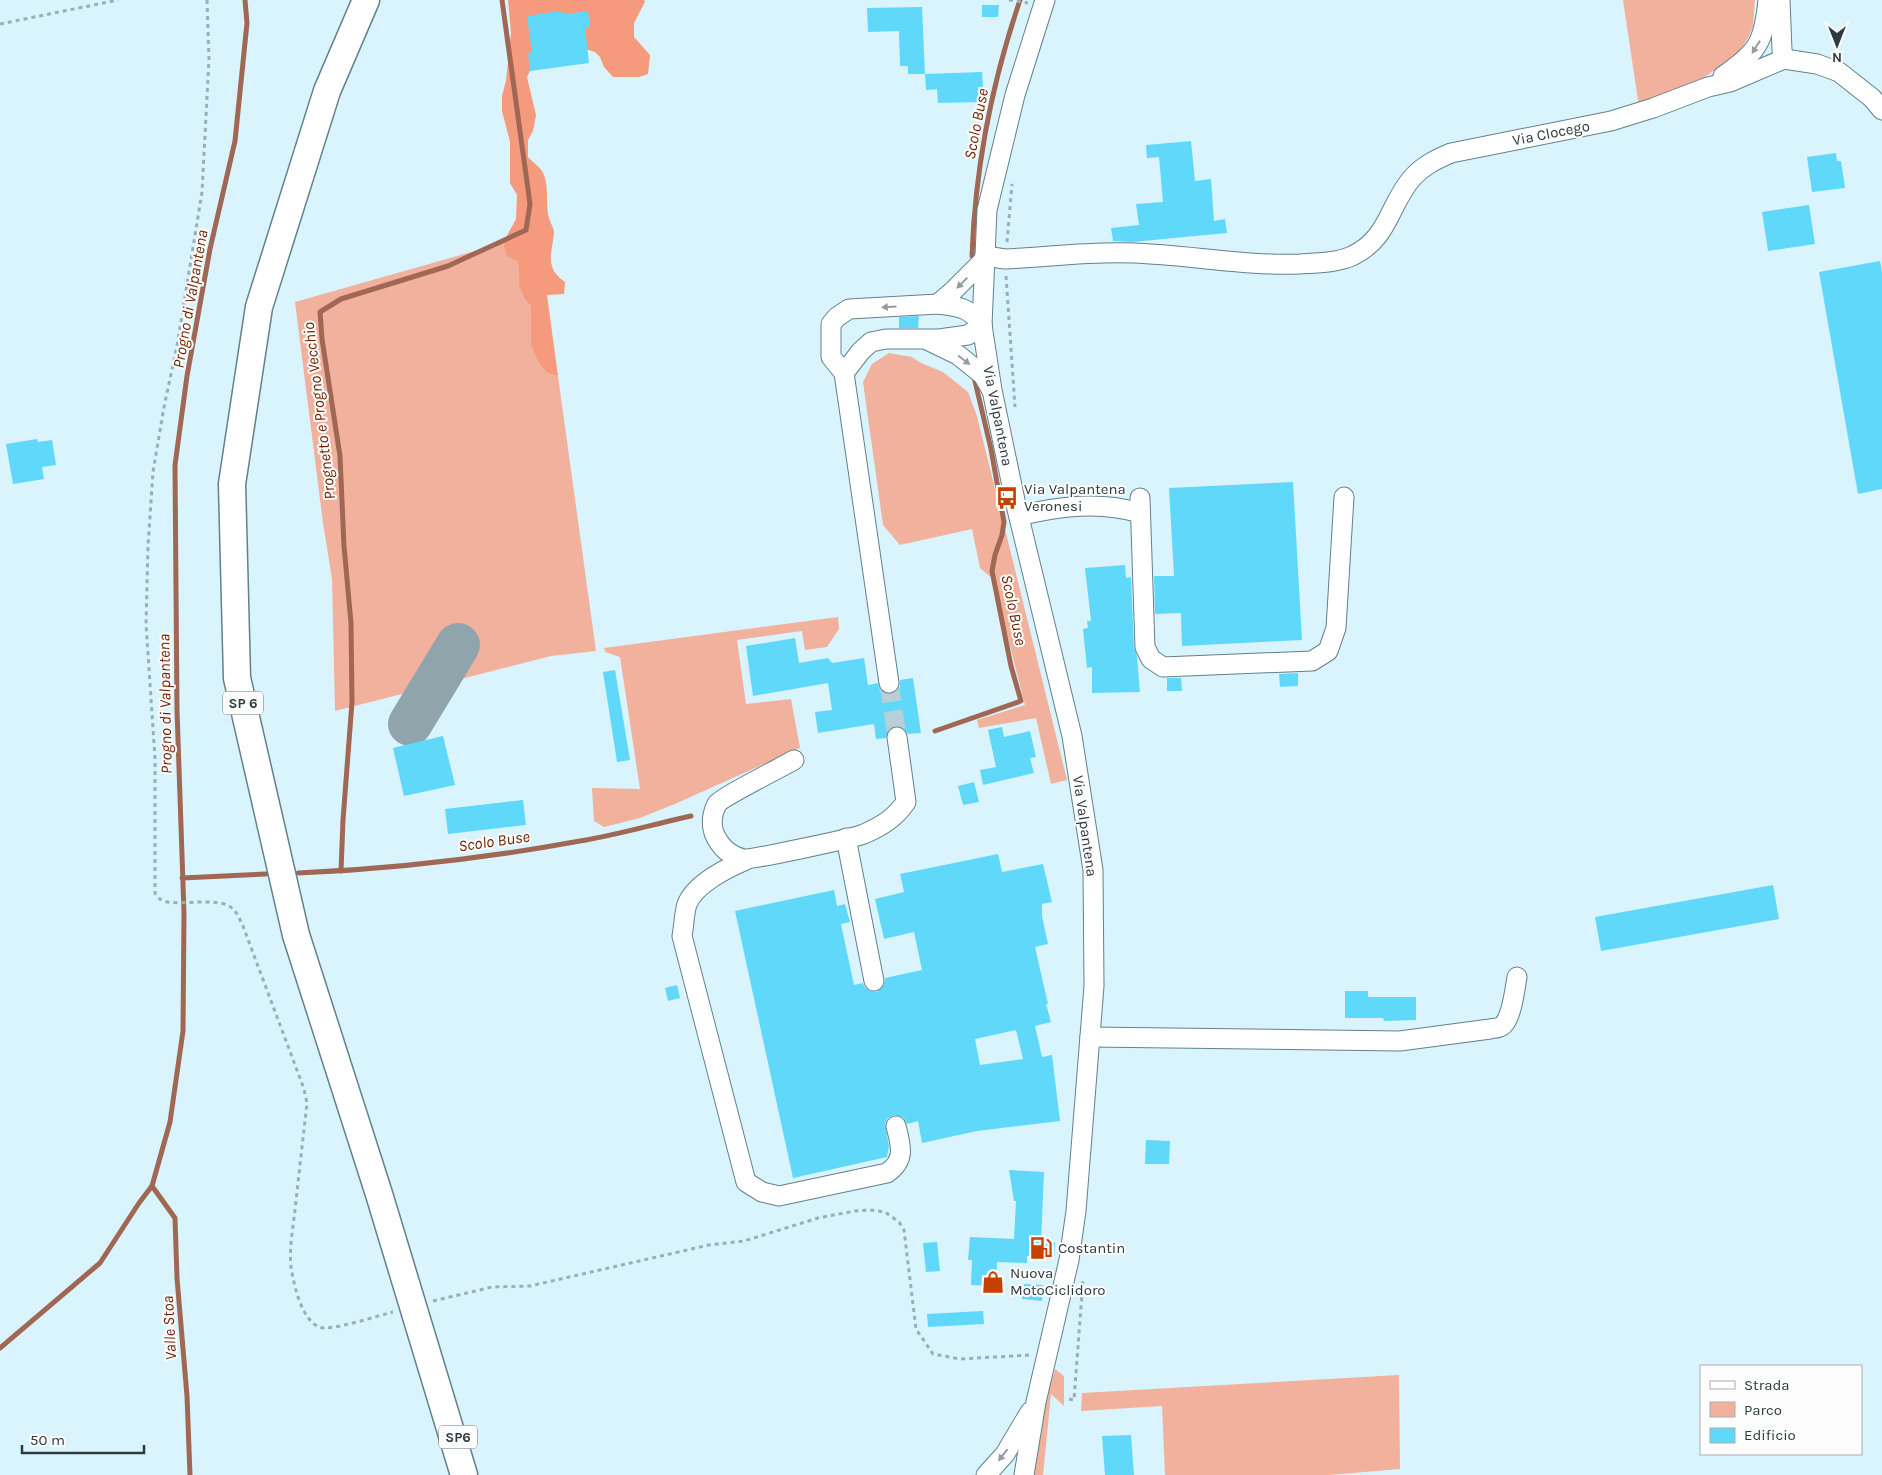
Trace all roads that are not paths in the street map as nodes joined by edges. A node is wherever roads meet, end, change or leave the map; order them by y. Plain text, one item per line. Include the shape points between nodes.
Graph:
1 (366, 0) edge
2 (1768, 0) edge
3 (1780, 0) edge
4 (1037, 1) edge
5 (1784, 59) junction
6 (1708, 87) junction
7 (1882, 110) edge
8 (985, 258) junction
9 (938, 304) junction
10 (982, 325) junction
11 (927, 340) junction
12 (844, 374) junction
13 (992, 390) junction
14 (1344, 497) dead end
15 (1019, 516) junction
16 (888, 683) tunnel mouth
17 (897, 737) tunnel mouth
18 (794, 760) dead end
19 (846, 838) junction
20 (746, 860) junction
21 (1517, 977) dead end
22 (874, 981) dead end
23 (1090, 1037) junction
24 (896, 1126) dead end
25 (442, 1398) junction
26 (1036, 1402) junction
27 (458, 1475) edge
28 (464, 1475) edge
29 (474, 1475) edge
30 (986, 1475) edge
31 (1024, 1475) edge

1 - 25 highway, SP 6 via 327,92 259,307 232,484 237,678 296,935
2 -> 6 street, Via Clocego via 1762,38 1755,50 1740,65
3 - 5 street
4 - 8 street, Via Valpantena via 987,210
5 - 6 street, Via Clocego via 1730,82
5 - 7 street via 1817,64 1839,72
6 - 8 street, Via Clocego via 1611,121 1451,153 1422,168 1412,178 1384,227 1367,247 1350,257 1330,262 1279,264 1133,253
8 -> 9 street
8 - 10 street, Via Valpantena
9 - 10 street via 973,313
9 -> 12 street via 849,310 837,317 832,324 831,357
10 - 11 street via 968,335
10 - 13 street, Via Valpantena
11 - 12 street via 871,342
11 -> 13 street via 958,355 983,375
12 - 16 street
13 - 15 street, Via Valpantena
14 - 15 street via 1336,628 1328,651 1312,662 1163,667 1151,659 1145,646 1140,506 1077,506
15 - 23 street, Via Valpantena via 1072,736 1093,870 1094,986
17 - 19 street via 906,802 896,817 863,834
18 - 20 street via 718,802 712,817 718,843 728,854
19 - 20 street
19 - 22 street
20 - 24 street via 697,888 687,904 682,936 746,1182 762,1192 779,1196 887,1174 901,1157
21 - 23 street via 1513,1003 1505,1023 1490,1030 1400,1041
23 - 26 street, Via Valpantena via 1069,1260
25 - 27 highway, SP6
25 - 28 highway, SP 6
25 - 29 highway, SP6
26 -> 30 street, Via Valpantena via 1005,1454
26 - 31 street, Via Valpantena

